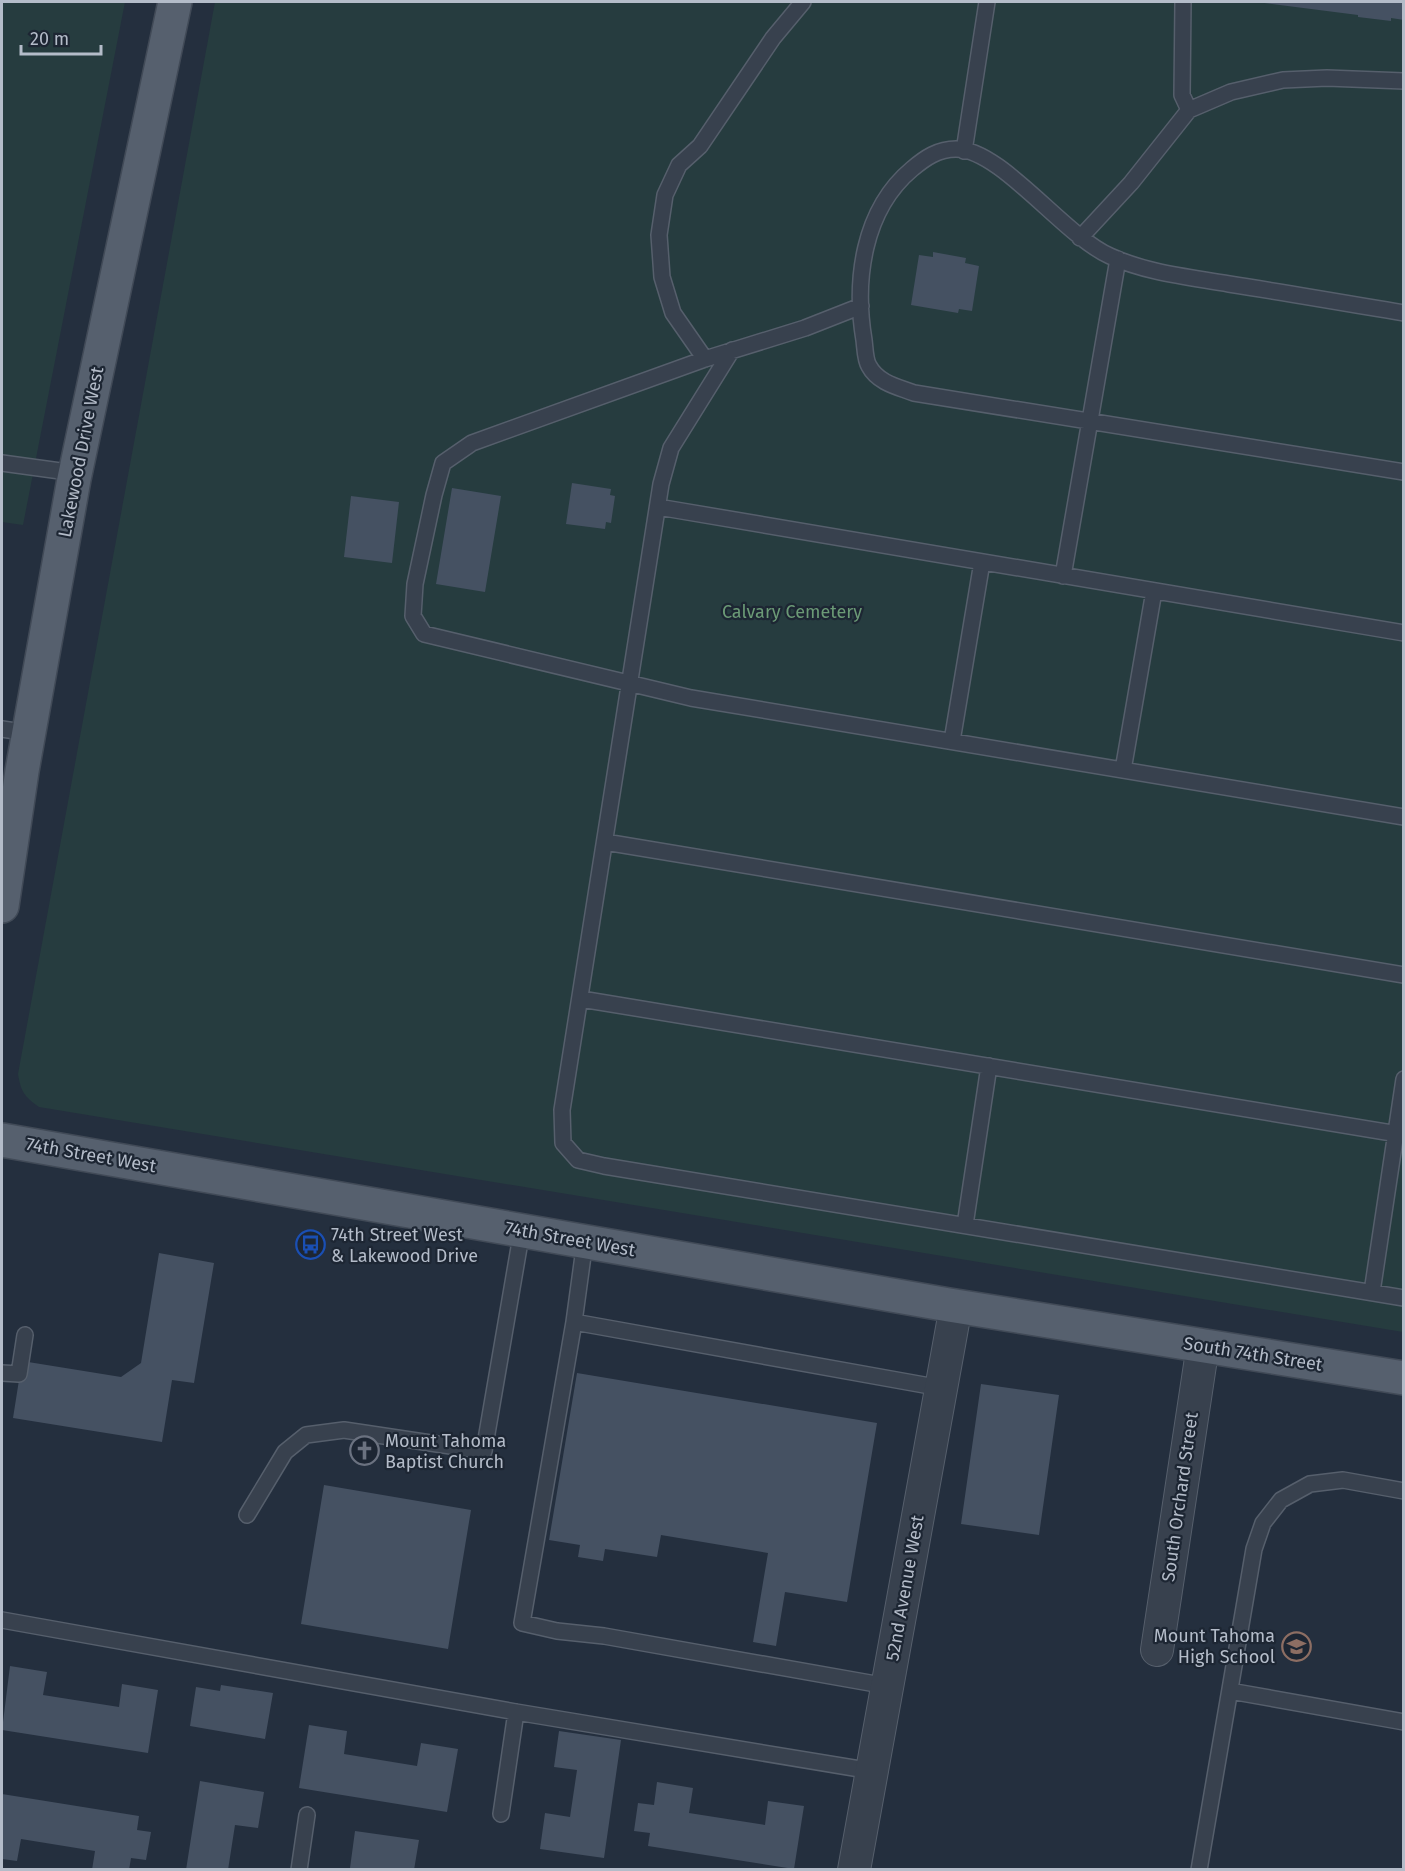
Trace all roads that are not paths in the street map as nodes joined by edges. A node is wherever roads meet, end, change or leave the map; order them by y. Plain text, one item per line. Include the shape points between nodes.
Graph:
1 (175, 2) edge
2 (803, 2) edge
3 (987, 2) edge
4 (1183, 2) edge
5 (1404, 81) edge
6 (1189, 111) junction
7 (964, 151) junction
8 (1080, 238) junction
9 (1118, 259) junction
10 (861, 306) junction
11 (1404, 313) edge
12 (732, 350) junction
13 (705, 359) junction
14 (1089, 422) junction
15 (2, 463) edge
16 (1404, 472) edge
17 (75, 473) junction
18 (658, 507) junction
19 (982, 562) junction
20 (1063, 576) junction
21 (1154, 591) junction
22 (1404, 633) edge
23 (630, 684) junction
24 (15, 731) edge
25 (952, 741) junction
26 (1123, 770) junction
27 (1404, 817) edge
28 (605, 842) junction
29 (3, 892) edge
30 (1404, 975) edge
31 (581, 999) junction
32 (989, 1066) junction
33 (1404, 1079) edge
34 (1400, 1134) edge
35 (2, 1140) edge
36 (965, 1225) junction
37 (522, 1230) junction
38 (585, 1241) junction
39 (1372, 1292) junction
40 (1404, 1298) edge
41 (956, 1306) junction
42 (574, 1322) junction
43 (1103, 1330) joint
44 (25, 1335) dead end
45 (1203, 1346) junction
46 (2, 1373) edge
47 (1404, 1378) edge
48 (941, 1388) junction
49 (1404, 1491) edge
50 (247, 1515) dead end
51 (2, 1620) edge
52 (1157, 1650) dead end
53 (887, 1686) junction
54 (1230, 1692) junction
55 (516, 1712) junction
56 (1404, 1722) edge
57 (872, 1771) junction
58 (501, 1814) dead end
59 (307, 1815) dead end
60 (299, 1869) edge
61 (854, 1869) edge
62 (1199, 1869) edge

1 - 17 main road, Lakewood Drive West
2 - 13 lane via 773,38 700,146 679,165 665,195 659,235 662,277 673,313
3 - 7 lane
4 - 6 lane via 1182,95
5 - 6 lane via 1283,80 1231,92
6 - 8 lane
7 - 8 lane via 984,157 1006,173
7 - 10 lane via 941,150 922,159 885,200 867,238
8 - 9 lane
9 - 11 lane via 1152,271
9 - 14 lane
10 - 12 lane
10 - 14 lane via 868,366 883,382 914,393
12 - 13 lane
12 - 18 lane via 671,448
13 - 23 lane via 472,442 443,463 434,495 415,584 413,616 424,634
14 - 16 lane
14 - 20 lane
15 - 17 lane
17 - 24 main road, Lakewood Drive West
18 - 19 lane
18 - 23 lane
19 - 20 lane
19 - 25 lane
20 - 21 lane
21 - 22 lane
21 - 26 lane
23 - 25 lane via 691,698
23 - 28 lane
24 - 29 main road, Lakewood Drive West
25 - 26 lane
26 - 27 lane
28 - 30 lane
28 - 31 lane
31 - 32 lane
31 - 36 lane via 561,1125 563,1143 578,1160
32 - 34 lane
32 - 36 lane
33 - 34 lane
34 - 39 lane
35 - 37 main road, 74th Street West
36 - 39 lane
37 - 38 main road, 74th Street West
37 - 50 lane via 484,1451 344,1430 306,1435 285,1452
38 - 41 main road, 74th Street West
38 - 42 lane
39 - 40 lane
41 - 43 main road, 74th Street West
41 - 48 street, 52nd Avenue West
42 - 48 lane
42 - 53 lane via 522,1623
43 - 45 main road, South 74th Street
44 - 46 lane via 19,1374
45 - 47 main road, South 74th Street
45 - 52 street, South Orchard Street
48 - 53 street, 52nd Avenue West
49 - 54 lane via 1343,1480 1310,1484 1281,1500 1263,1523 1254,1549
51 - 55 lane
53 - 57 street, 52nd Avenue West
54 - 56 lane
54 - 62 lane
55 - 57 lane
55 - 58 lane
57 - 61 street, 52nd Avenue West
59 - 60 lane

